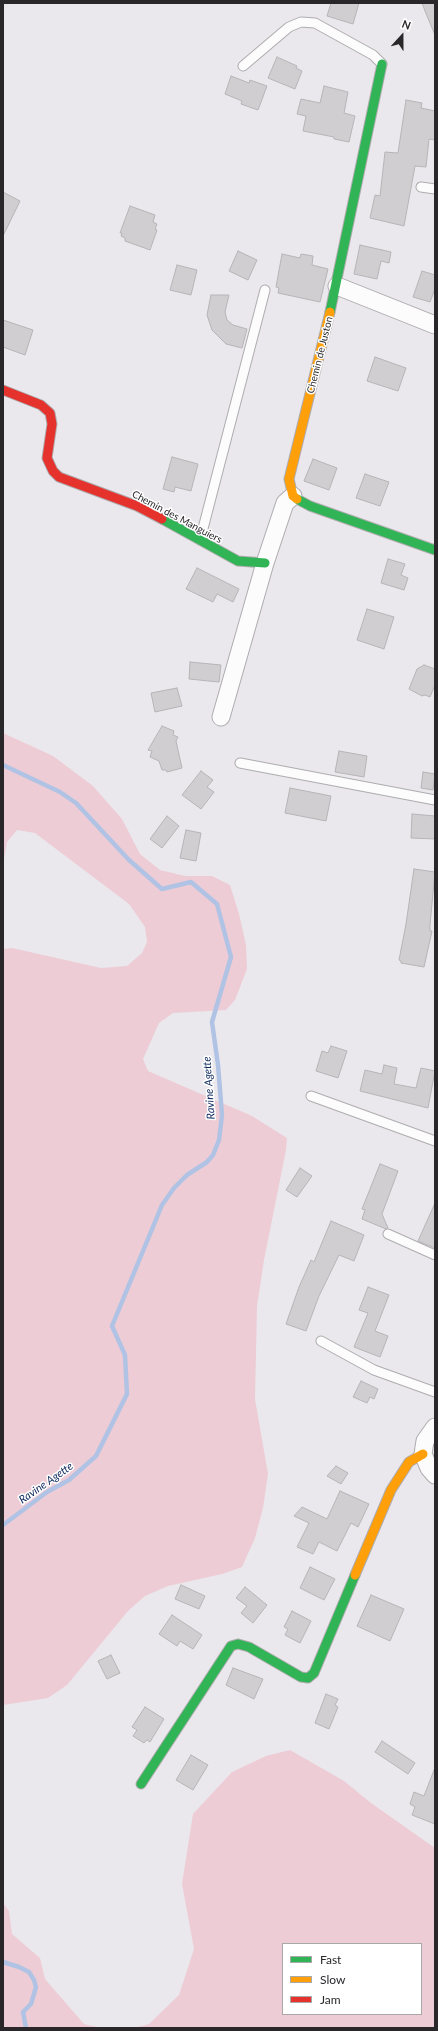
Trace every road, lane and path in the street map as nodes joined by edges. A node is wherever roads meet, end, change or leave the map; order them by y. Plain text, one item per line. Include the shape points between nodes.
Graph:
1 (382, 64) joint
2 (243, 66) dead end
3 (421, 188) dead end
4 (435, 189) edge
5 (337, 286) junction
6 (264, 290) dead end
7 (435, 325) edge
8 (3, 390) edge
9 (293, 496) junction
10 (200, 540) junction
11 (435, 550) edge
12 (265, 563) junction
13 (221, 717) dead end
14 (240, 763) dead end
15 (435, 800) edge
16 (311, 1096) dead end
17 (435, 1141) edge
18 (388, 1234) dead end
19 (435, 1255) edge
20 (321, 1341) dead end
21 (435, 1392) edge
22 (435, 1427) edge
23 (423, 1454) junction
24 (435, 1475) edge
25 (141, 1784) dead end

1 - 2 lane via 373,55 315,23 301,22 289,27
1 - 5 street, Chemin de Juston
3 - 4 lane
5 - 7 street
5 - 9 street, Chemin de Juston via 289,479
6 - 10 lane
8 - 10 street, Chemin des Manguiers via 41,405 50,413 52,424 47,458 53,471 60,477 137,506
9 - 11 street via 310,506
9 - 12 street via 285,503
10 - 12 street, Chemin des Manguiers via 238,561
12 - 13 street
14 - 15 lane
16 - 17 lane
18 - 19 lane
20 - 21 lane via 374,1370
22 - 23 street via 425,1441
23 - 24 street
23 - 25 street via 408,1462 391,1490 314,1673 308,1678 301,1677 249,1647 238,1644 231,1646

